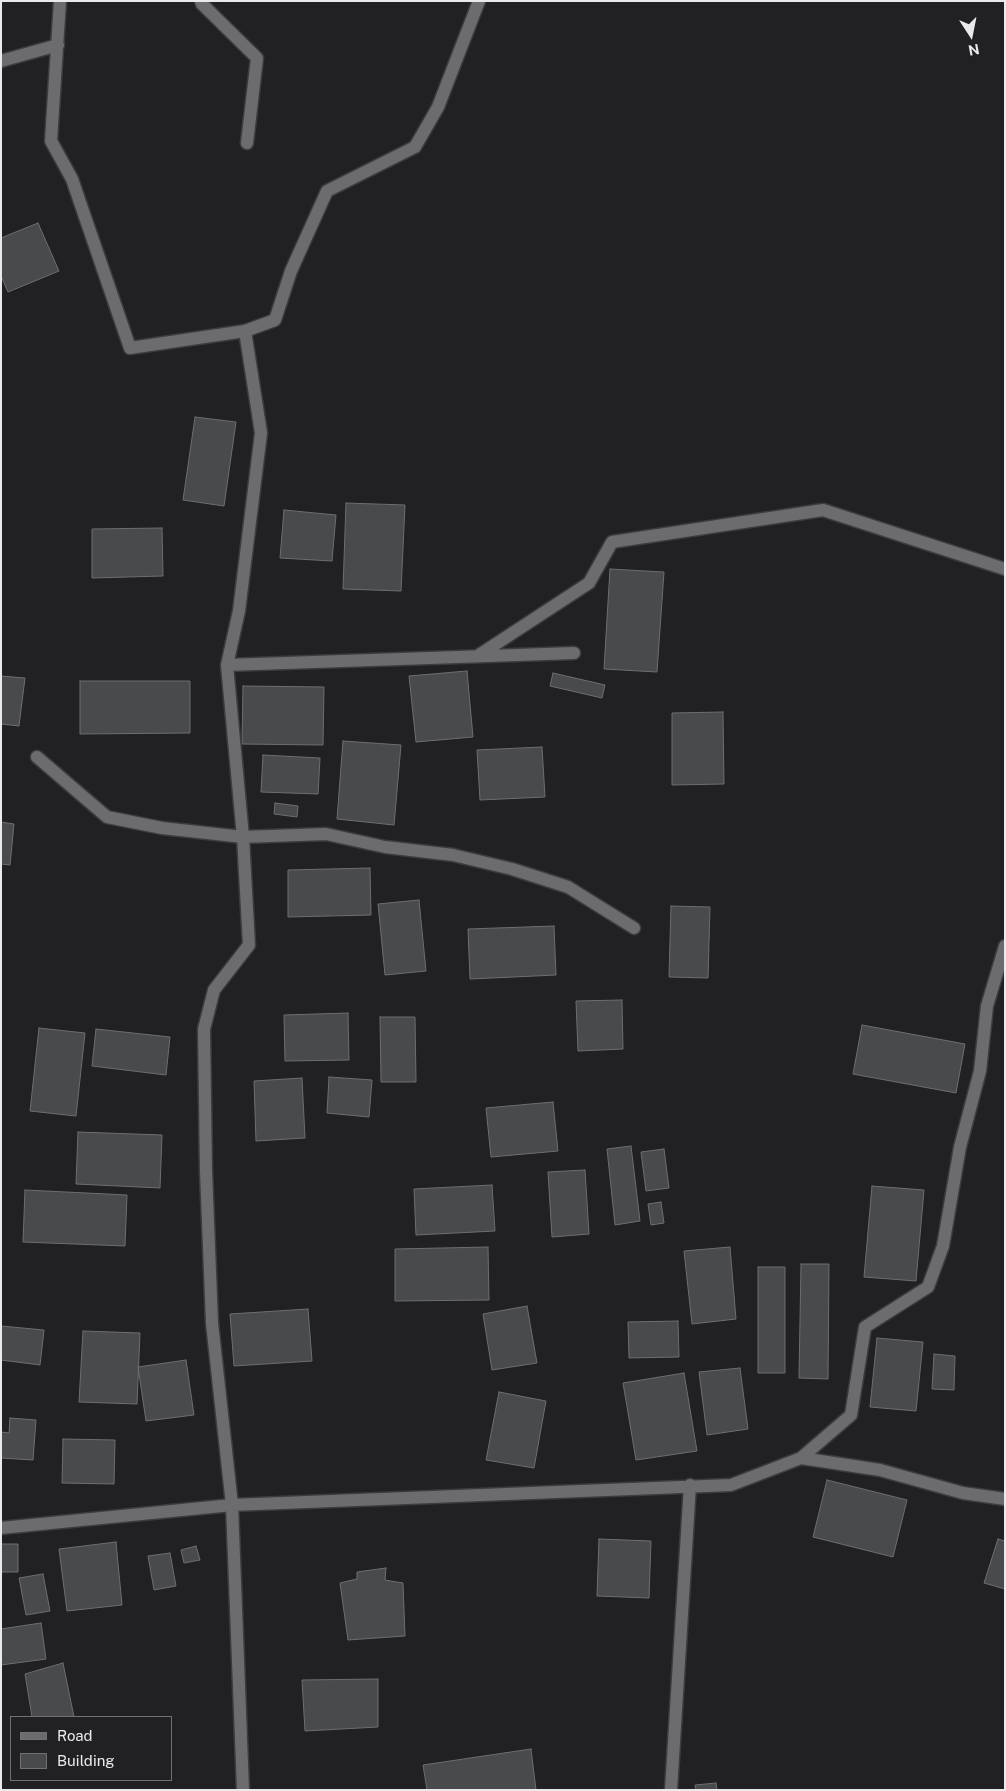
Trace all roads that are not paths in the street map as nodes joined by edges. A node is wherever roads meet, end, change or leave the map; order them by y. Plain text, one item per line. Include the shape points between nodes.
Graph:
1 (60, 1) edge
2 (201, 1) edge
3 (479, 1) edge
4 (58, 45) junction
5 (1, 61) edge
6 (247, 143) dead end
7 (245, 331) junction
8 (1005, 569) edge
9 (574, 653) dead end
10 (479, 655) junction
11 (227, 665) junction
12 (37, 757) dead end
13 (243, 837) junction
14 (634, 928) dead end
15 (1005, 946) edge
16 (801, 1458) junction
17 (690, 1486) junction
18 (1005, 1499) edge
19 (232, 1506) junction
20 (1, 1528) edge
21 (243, 1790) edge
22 (672, 1790) edge

1 - 4 street
2 - 6 street via 257,58
3 - 7 street via 438,107 415,147 327,191 291,271 275,320
4 - 5 street
4 - 7 street via 51,141 72,179 130,348
7 - 11 street via 261,433 239,610
8 - 10 street via 822,510 612,542 589,583
9 - 10 street
10 - 11 street
11 - 13 street
12 - 13 street via 107,817 162,828
13 - 14 street via 326,834 385,847 453,855 568,887
13 - 19 street via 249,945 214,990 204,1029 212,1323
15 - 16 street via 986,1006 980,1071 960,1147 943,1246 928,1287 865,1327 851,1415
16 - 17 street via 731,1485
16 - 18 street via 880,1470 963,1493
17 - 19 street
17 - 22 street
19 - 20 street
19 - 21 street

